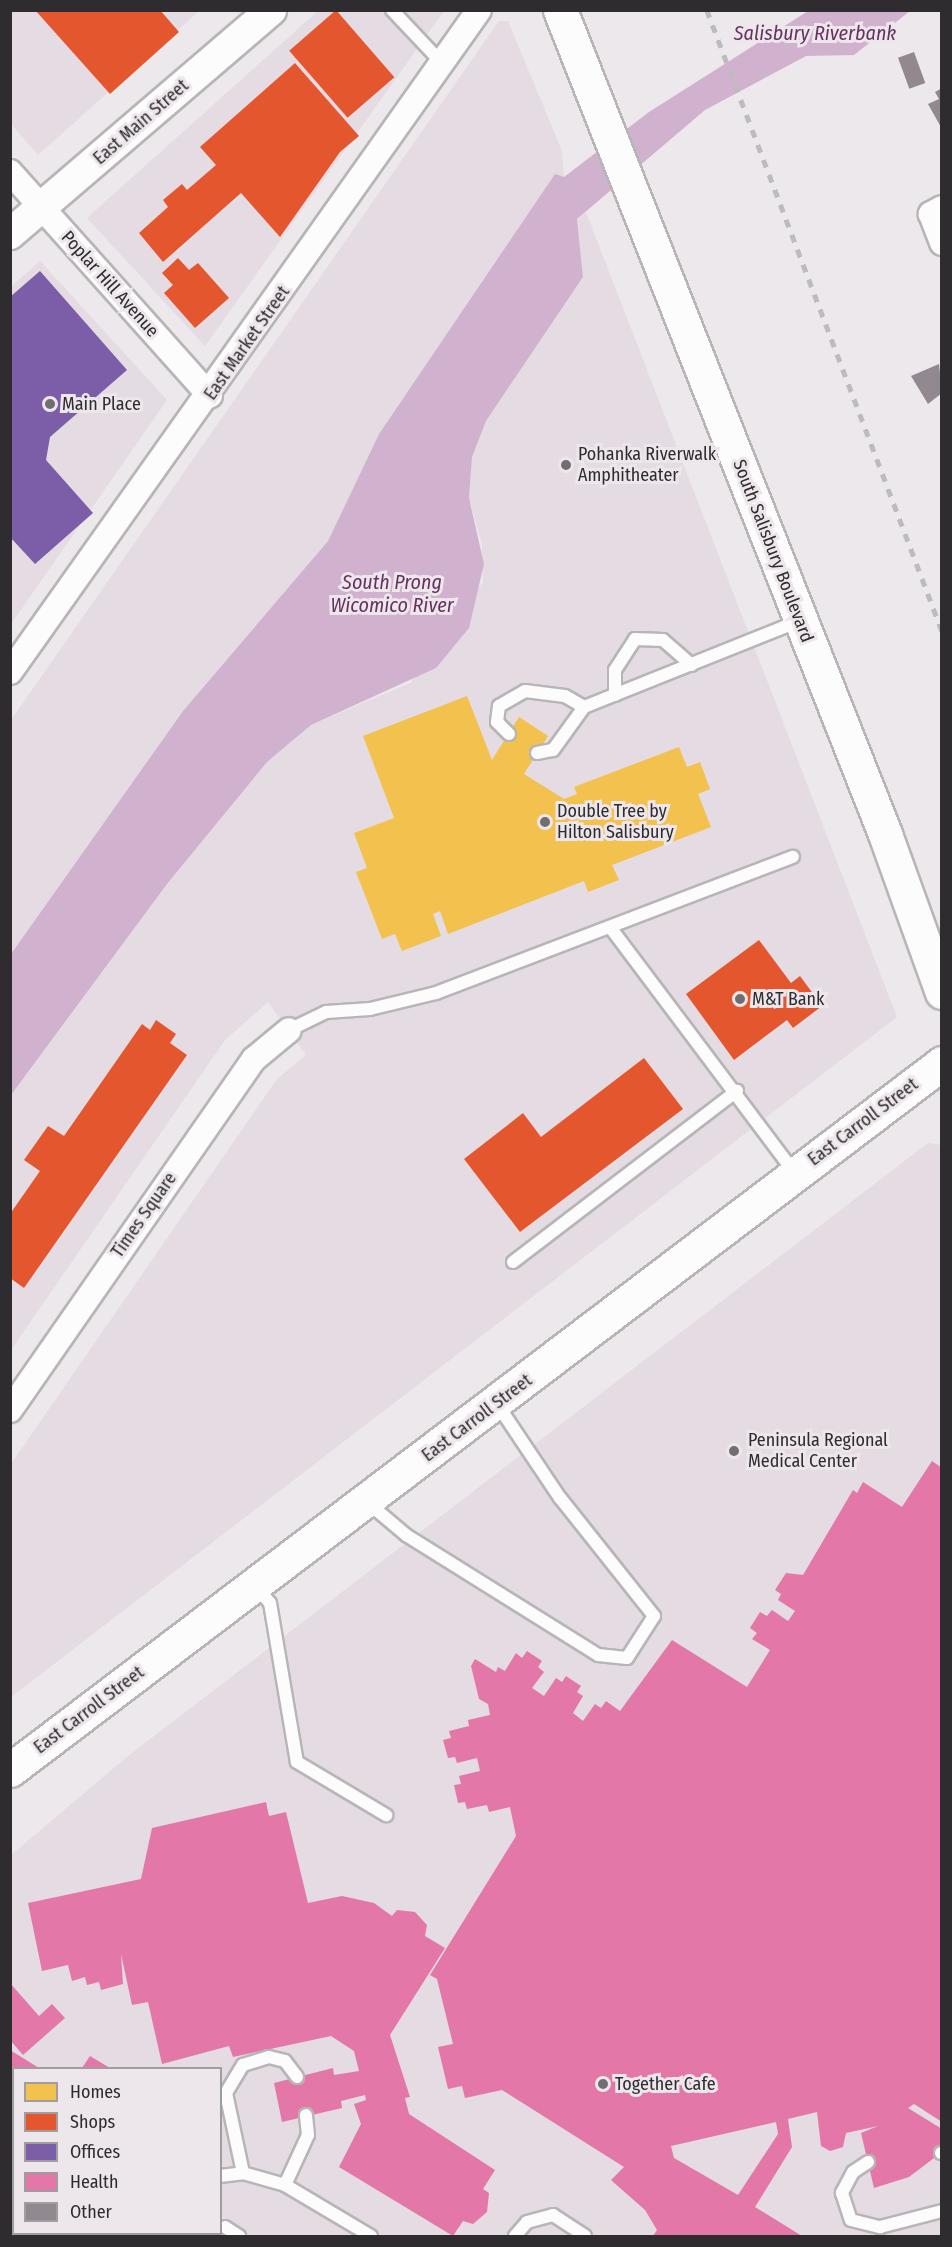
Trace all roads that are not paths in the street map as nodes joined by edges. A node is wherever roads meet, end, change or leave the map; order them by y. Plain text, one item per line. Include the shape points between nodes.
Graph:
1 (271, 10) edge
2 (392, 10) edge
3 (478, 10) edge
4 (560, 10) edge
5 (442, 63) junction
6 (10, 172) edge
7 (42, 207) junction
8 (936, 211) edge
9 (10, 234) edge
10 (942, 243) edge
11 (210, 396) junction
12 (800, 621) junction
13 (692, 665) junction
14 (10, 672) edge
15 (615, 695) junction
16 (584, 707) junction
17 (509, 734) dead end
18 (537, 753) dead end
19 (793, 857) dead end
20 (610, 927) junction
21 (942, 992) edge
22 (289, 1030) joint
23 (942, 1063) edge
24 (737, 1091) junction
25 (795, 1173) junction
26 (513, 1262) dead end
27 (496, 1403) junction
28 (10, 1410) edge
29 (367, 1502) junction
30 (256, 1585) junction
31 (10, 1770) edge
32 (386, 1815) dead end
33 (297, 2077) dead end
34 (306, 2115) dead end
35 (868, 2162) dead end
36 (243, 2173) junction
37 (222, 2176) edge
38 (285, 2185) junction
39 (942, 2211) edge
40 (225, 2227) dead end
41 (239, 2236) edge
42 (371, 2236) edge
43 (515, 2236) edge
44 (585, 2236) edge

1 - 7 street, East Main Street
2 - 5 lane
3 - 5 street, East Market Street
4 - 12 main road, South Salisbury Boulevard
5 - 11 street, East Market Street
6 - 7 street, Poplar Hill Avenue
7 - 9 street, East Main Street
7 - 11 street, Poplar Hill Avenue
8 - 10 street
11 - 14 street, East Market Street
12 - 13 lane
12 - 21 main road, South Salisbury Boulevard
13 - 15 lane
13 - 15 lane via 663,640 635,639 615,670
15 - 16 lane
16 - 17 lane via 565,696 525,691 499,706 497,722
16 - 18 lane via 554,750
19 - 20 lane
20 - 22 lane via 436,993 370,1009 326,1012
20 - 24 lane
22 - 28 street, Times Square via 254,1059
23 - 25 main road, East Carroll Street
24 - 25 lane
24 - 26 lane
25 - 27 main road, East Carroll Street
27 - 29 main road, East Carroll Street
27 - 29 lane via 561,1498 635,1585 654,1616 627,1658 598,1655 406,1535
29 - 30 main road, East Carroll Street
30 - 31 main road, East Carroll Street
30 - 32 lane via 270,1603 297,1762
33 - 36 lane via 285,2061 269,2057 243,2065 226,2093
34 - 38 lane via 308,2135
35 - 39 lane via 853,2172 842,2193 851,2220 880,2227
36 - 37 lane
36 - 38 lane
38 - 42 lane
40 - 41 lane
43 - 44 lane via 527,2222 553,2215 579,2227

